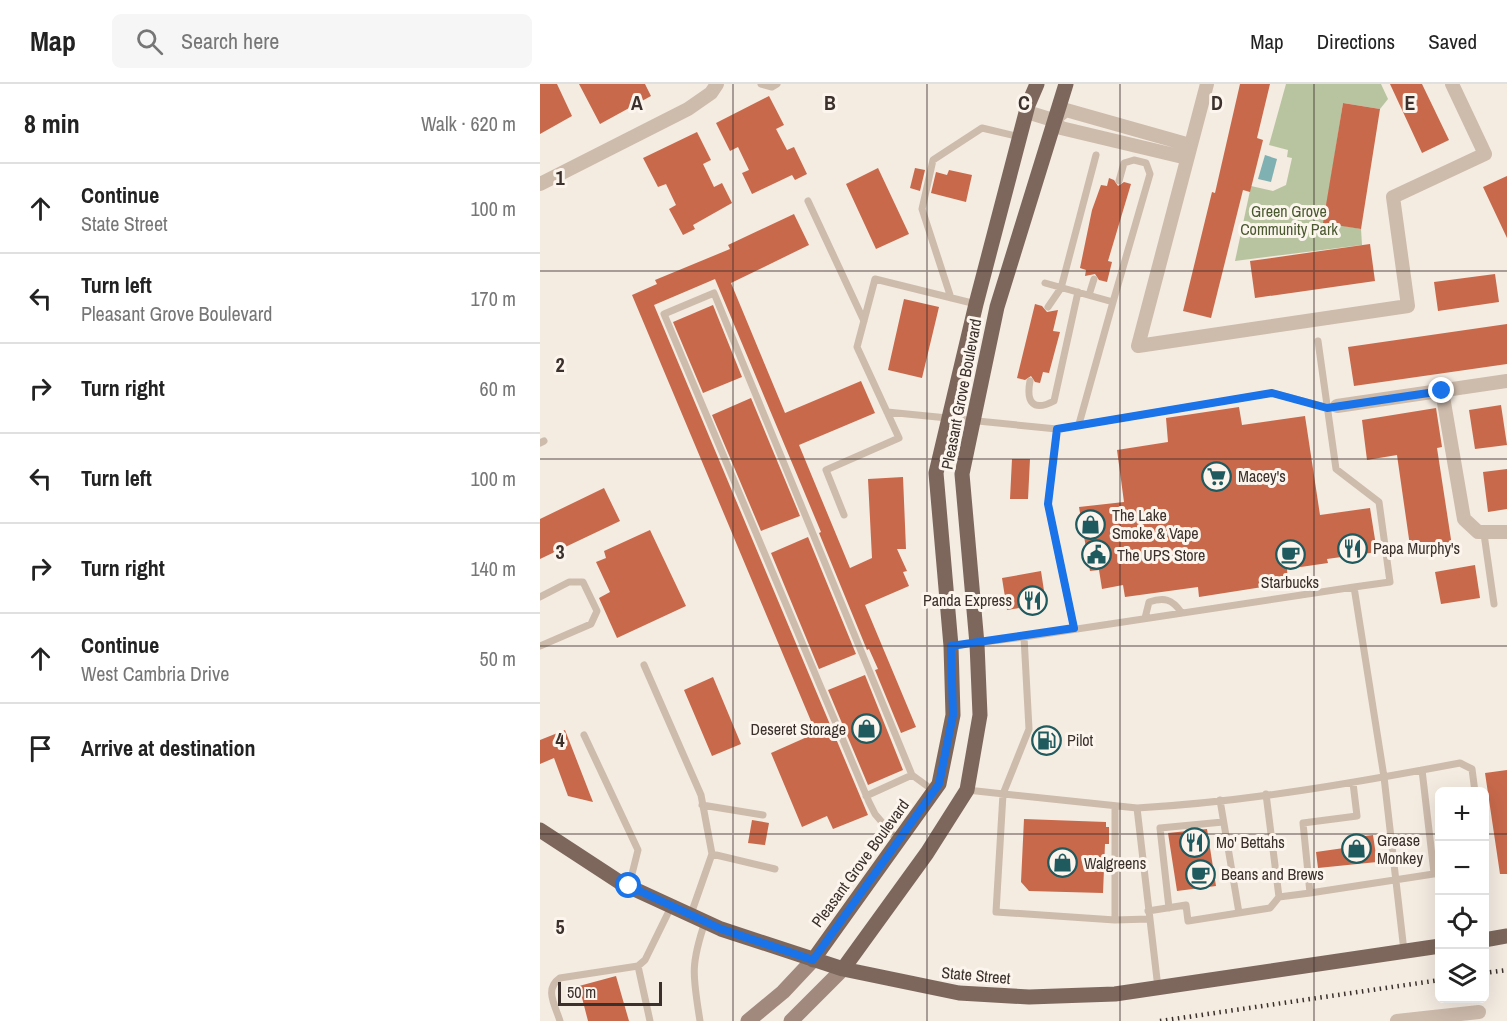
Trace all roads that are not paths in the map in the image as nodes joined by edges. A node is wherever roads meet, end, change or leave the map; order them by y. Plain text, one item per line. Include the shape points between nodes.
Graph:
1 (717, 84) edge
2 (761, 84) edge
3 (777, 84) edge
4 (1037, 84) edge
5 (1066, 84) edge
6 (1207, 84) edge
7 (1452, 84) edge
8 (1027, 112) junction
9 (1093, 118) junction
10 (1053, 120) junction
11 (1087, 135) junction
12 (1020, 137) junction
13 (1189, 152) junction
14 (1096, 155) dead end
15 (1119, 181) dead end
16 (540, 184) edge
17 (808, 201) dead end
18 (1094, 279) dead end
19 (1045, 284) dead end
20 (1061, 288) junction
21 (1078, 292) junction
22 (1089, 295) junction
23 (951, 298) junction
24 (1113, 302) junction
25 (976, 304) junction
26 (1048, 308) dead end
27 (864, 321) junction
28 (1318, 341) dead end
29 (1030, 381) dead end
30 (1507, 381) edge
31 (1442, 391) junction
32 (1332, 407) junction
33 (886, 412) junction
34 (950, 419) junction
35 (972, 421) junction
36 (1079, 424) junction
37 (1057, 429) junction
38 (844, 515) dead end
39 (1507, 532) edge
40 (1481, 533) junction
41 (1354, 587) junction
42 (540, 597) edge
43 (1494, 604) dead end
44 (1181, 612) junction
45 (1145, 618) junction
46 (1074, 628) junction
47 (1024, 637) junction
48 (977, 644) junction
49 (540, 646) edge
50 (951, 646) junction
51 (644, 664) dead end
52 (584, 735) dead end
53 (1422, 770) junction
54 (912, 775) junction
55 (1384, 777) junction
56 (1353, 783) junction
57 (1474, 787) edge
58 (967, 790) junction
59 (934, 791) junction
60 (1003, 794) junction
61 (1266, 794) junction
62 (866, 796) junction
63 (1220, 800) junction
64 (702, 805) junction
65 (1114, 806) junction
66 (1137, 808) junction
67 (763, 815) dead end
68 (1223, 822) junction
69 (540, 831) edge
70 (899, 842) junction
71 (712, 854) junction
72 (1435, 859) edge
73 (775, 869) dead end
74 (1435, 873) edge
75 (1396, 880) junction
76 (629, 886) junction
77 (1310, 893) junction
78 (1279, 897) junction
79 (671, 908) junction
80 (1168, 908) junction
81 (1239, 913) junction
82 (690, 915) junction
83 (1149, 915) junction
84 (1115, 920) junction
85 (705, 922) junction
86 (1507, 936) edge
87 (1489, 939) edge
88 (1435, 947) edge
89 (1404, 952) junction
90 (813, 960) junction
91 (638, 966) junction
92 (843, 969) junction
93 (1158, 988) junction
94 (1481, 1017) edge
95 (560, 1021) edge
96 (650, 1021) edge
97 (700, 1021) edge
98 (748, 1021) edge
99 (791, 1021) edge
100 (1397, 1021) edge

1 - 16 street via 688,109
2 - 3 lane
4 - 8 main road, Pleasant Grove Boulevard
5 - 10 main road, Pleasant Grove Boulevard
6 - 13 street
7 - 13 street via 1485,154 1393,197 1408,306 1138,346
8 - 10 street
8 - 12 main road, Pleasant Grove Boulevard
9 - 10 street via 1066,110
9 - 11 street
9 - 13 street
10 - 11 street via 1061,128
10 - 35 main road, Pleasant Grove Boulevard via 997,307
11 - 13 street
12 - 23 lane via 982,128 933,160 922,209
12 - 25 main road, Pleasant Grove Boulevard
14 - 20 lane
15 - 24 lane via 1124,163 1134,160 1146,164 1150,174
17 - 27 lane
18 - 22 lane
19 - 20 lane
20 - 21 lane
20 - 26 lane
21 - 22 lane
21 - 29 lane via 1054,401 1047,405 1030,402
22 - 24 lane
23 - 25 lane
23 - 27 lane via 875,279
24 - 36 lane
25 - 34 main road, Pleasant Grove Boulevard
27 - 33 lane via 856,347
28 - 32 lane
30 - 31 street
31 - 32 street
31 - 40 street via 1464,519
32 - 36 lane via 1272,393
32 - 41 lane via 1336,469 1379,502 1390,582
33 - 34 lane
33 - 38 lane via 898,438 826,470
34 - 35 lane
34 - 50 main road, Pleasant Grove Boulevard via 936,473
35 - 37 lane
35 - 48 main road, Pleasant Grove Boulevard via 962,474
36 - 37 lane
37 - 46 lane via 1048,504
39 - 40 street
40 - 43 lane
41 - 44 lane
41 - 55 lane
42 - 49 lane via 569,582 583,582 597,611 591,624
44 - 45 lane
44 - 45 lane via 1171,601 1160,599 1149,602
45 - 46 lane
46 - 47 lane
47 - 48 lane
47 - 60 lane via 1029,729
48 - 50 lane
48 - 58 main road, Pleasant Grove Boulevard via 980,715
50 - 59 main road, Pleasant Grove Boulevard via 953,715 939,784
51 - 64 lane
52 - 76 lane via 638,850
53 - 55 lane
53 - 57 lane via 1468,765
53 - 72 lane
54 - 59 lane
54 - 62 lane
54 - 62 lane via 714,293 664,314
55 - 56 lane
55 - 75 lane
56 - 61 lane
56 - 77 lane via 1357,816 1304,823
58 - 60 lane
58 - 92 main road, Pleasant Grove Boulevard
59 - 70 main road, Pleasant Grove Boulevard
60 - 65 lane
60 - 84 lane via 996,912
61 - 63 lane
61 - 78 lane
62 - 70 lane via 875,814
63 - 66 lane
63 - 68 lane
64 - 67 lane
64 - 71 lane
65 - 66 lane
65 - 84 lane
66 - 83 lane
68 - 80 lane via 1160,828
68 - 81 lane
69 - 76 main road, State Street
70 - 90 main road, Pleasant Grove Boulevard
71 - 73 lane
71 - 82 lane
74 - 75 lane
75 - 77 lane
75 - 89 lane
76 - 79 main road, State Street
77 - 78 lane
78 - 81 lane via 1270,908
79 - 82 main road, State Street
79 - 91 lane via 645,960
80 - 81 lane via 1186,905 1188,921
80 - 83 lane
82 - 85 main road, State Street
83 - 84 lane
83 - 93 lane
85 - 90 main road, State Street
85 - 97 lane via 692,969
86 - 87 main road
88 - 89 main road, State Street
89 - 93 main road, State Street
90 - 92 main road, State Street
90 - 98 main road
91 - 95 lane via 560,978 552,983 550,990
91 - 96 lane
92 - 93 main road, State Street via 934,989 990,996 1076,997
92 - 99 main road
94 - 100 street

